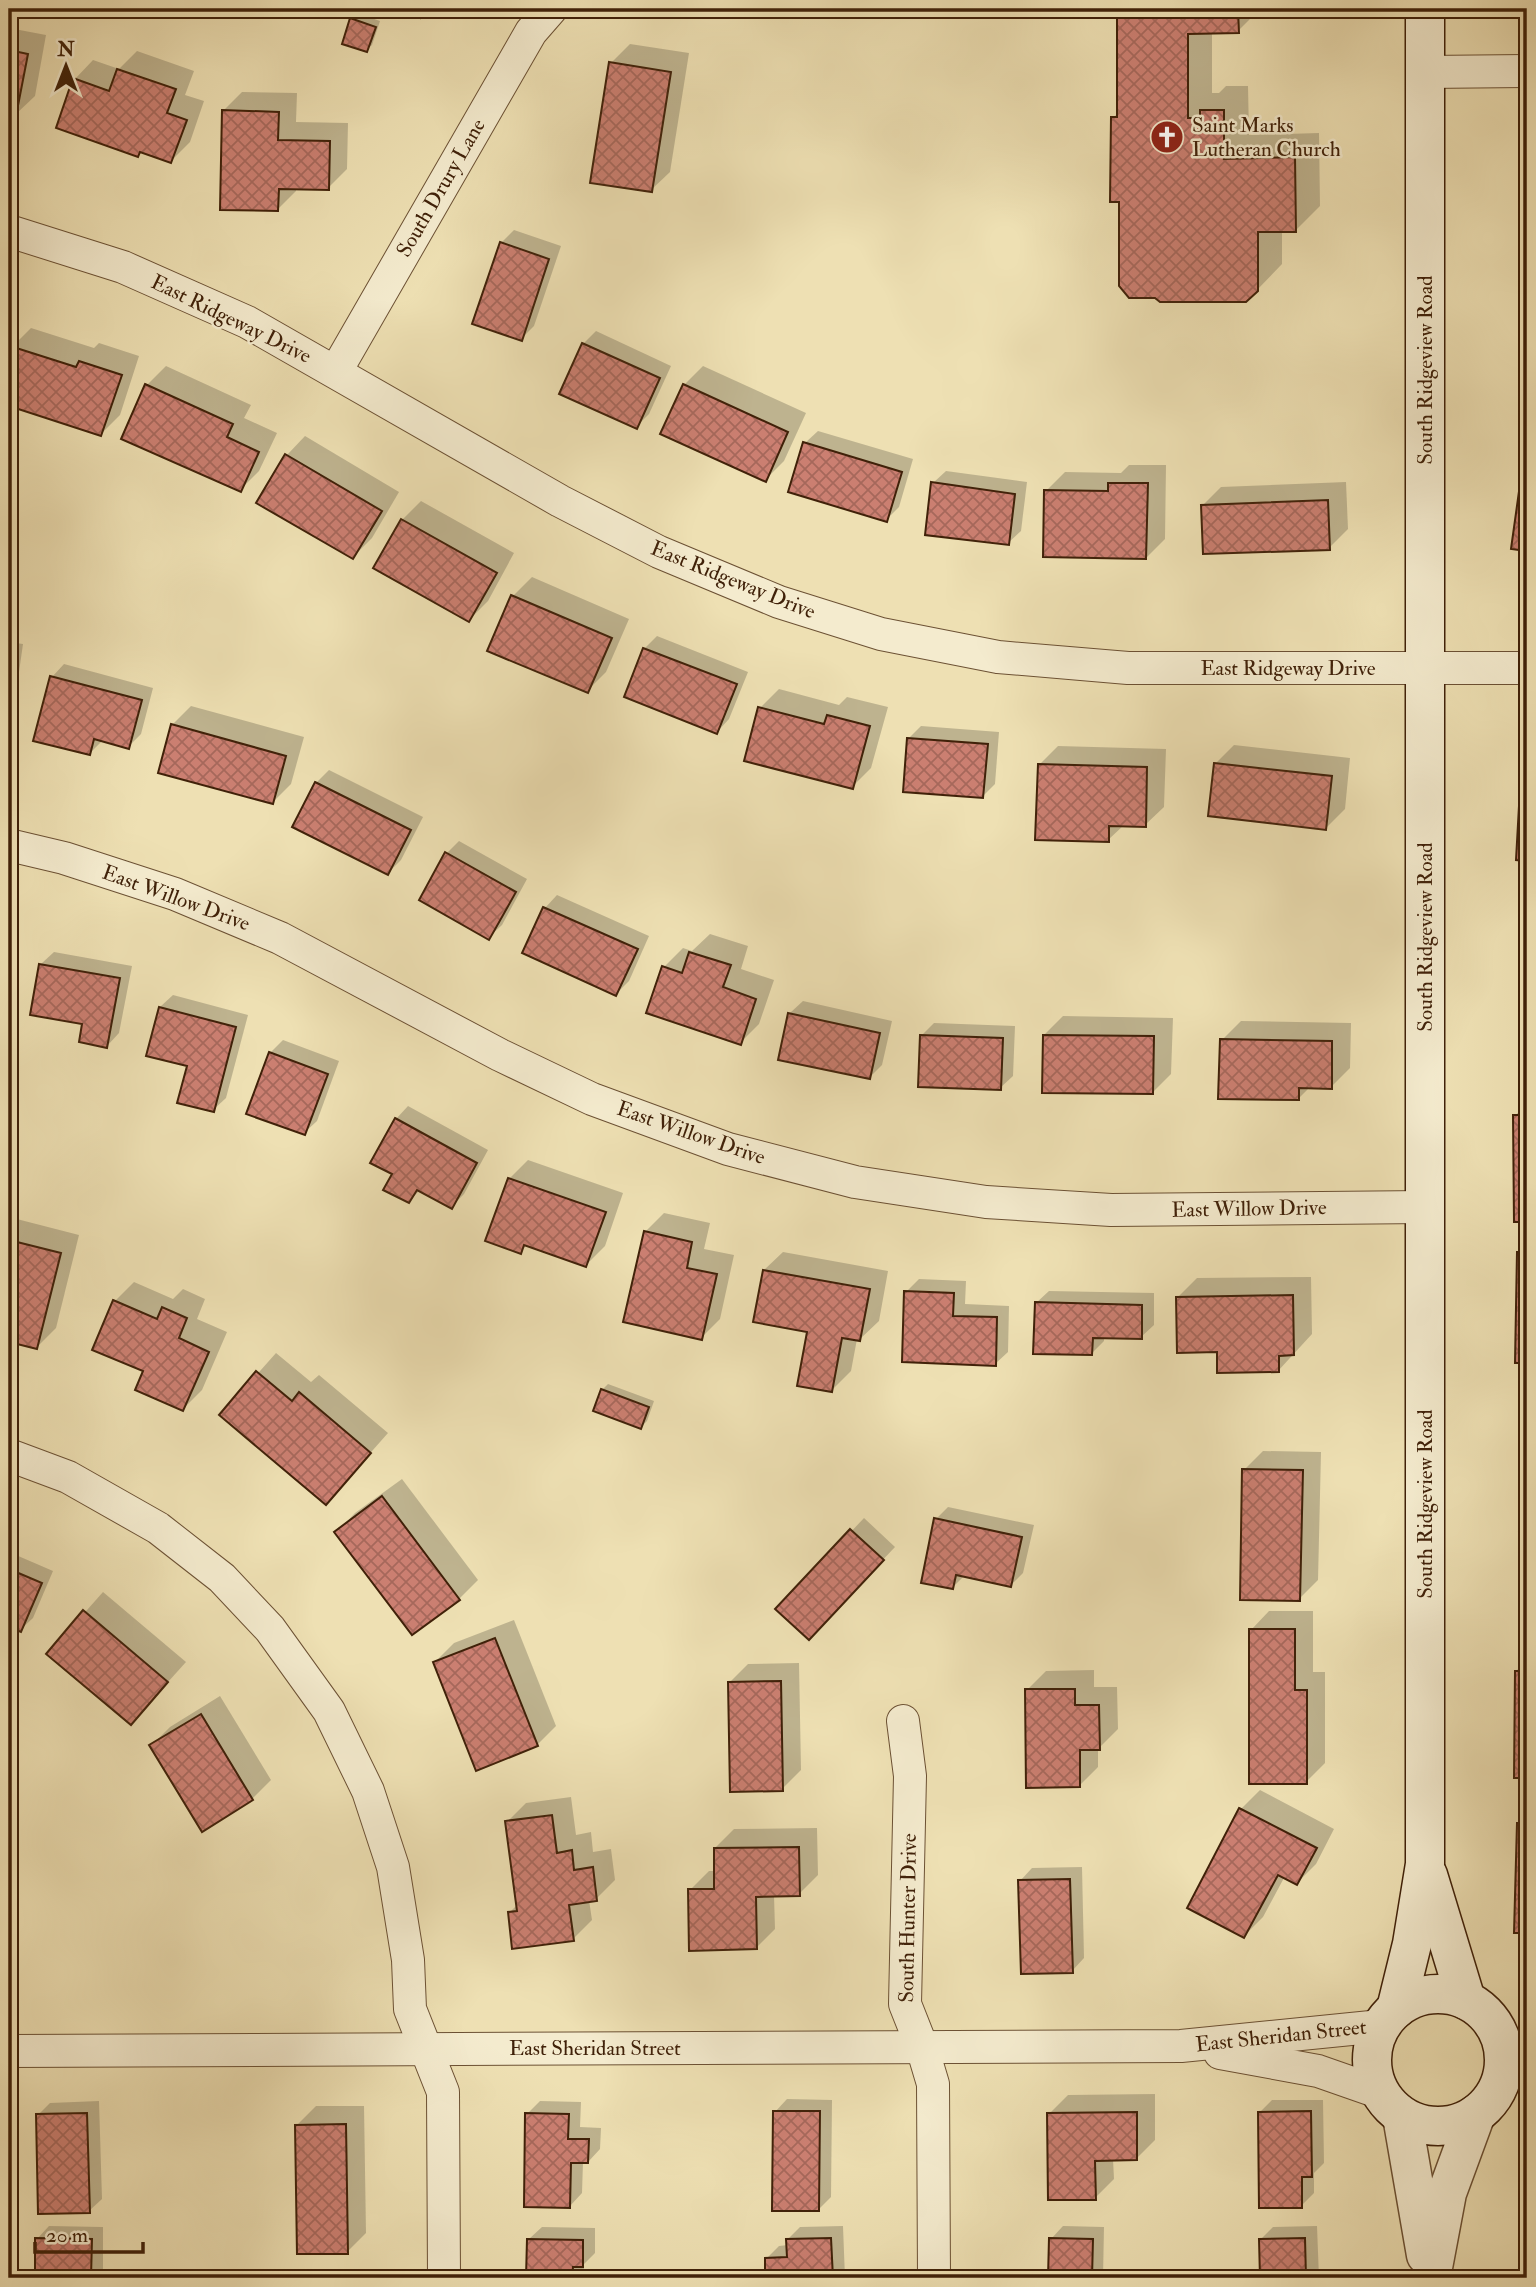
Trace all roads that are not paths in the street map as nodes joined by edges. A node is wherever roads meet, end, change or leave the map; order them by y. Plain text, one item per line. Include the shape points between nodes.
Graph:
1 (551, 9) edge
2 (1425, 9) edge
3 (1527, 71) edge
4 (1425, 72) junction
5 (9, 230) edge
6 (336, 371) junction
7 (1425, 668) junction
8 (1527, 668) edge
9 (9, 845) edge
10 (1424, 1207) junction
11 (9, 1455) edge
12 (903, 1721) dead end
13 (1424, 1864) junction
14 (1476, 2007) junction
15 (1389, 2017) junction
16 (1527, 2026) edge
17 (1181, 2046) junction
18 (922, 2047) junction
19 (426, 2049) junction
20 (9, 2051) edge
21 (1499, 2096) edge
22 (1392, 2104) junction
23 (444, 2278) edge
24 (934, 2278) edge
25 (1430, 2278) edge

1 - 6 street, South Drury Lane via 531,32
2 - 4 main road, South Ridgeview Road
3 - 4 street
4 - 7 main road, South Ridgeview Road
5 - 6 street, East Ridgeway Drive via 123,267 247,322
6 - 7 street, East Ridgeway Drive via 560,501 660,552 779,602 881,634 998,657 1128,668
7 - 8 street, East Ridgeway Drive
7 - 10 main road, South Ridgeview Road
9 - 10 street, East Willow Drive via 175,894 281,938 592,1099 740,1153 855,1182 986,1202 1111,1210
10 - 13 main road, South Ridgeview Road
11 - 19 street via 68,1477 146,1521 222,1578 270,1629 329,1711 368,1791 393,1867 408,1959 410,2008
12 - 18 street, South Hunter Drive via 911,1776 905,2004
13 - 14 main road, South Ridgeview Road via 1447,1943
13 - 15 main road, South Ridgeview Road via 1412,1944
14 - 15 main road via 1448,1995 1430,1994 1412,1999
14 - 16 main road
14 - 21 main road via 1498,2032 1504,2053
15 - 17 street, East Sheridan Street
15 - 22 main road via 1374,2042 1372,2059 1374,2077
17 - 18 street, East Sheridan Street
17 - 22 street, East Sheridan Street via 1318,2071
18 - 19 street, East Sheridan Street
18 - 24 street, South Hunter Drive via 933,2084
19 - 20 street, East Sheridan Street
19 - 23 street via 443,2092
21 - 22 main road via 1459,2123 1440,2126 1420,2123
21 - 25 main road via 1447,2193
22 - 25 main road

